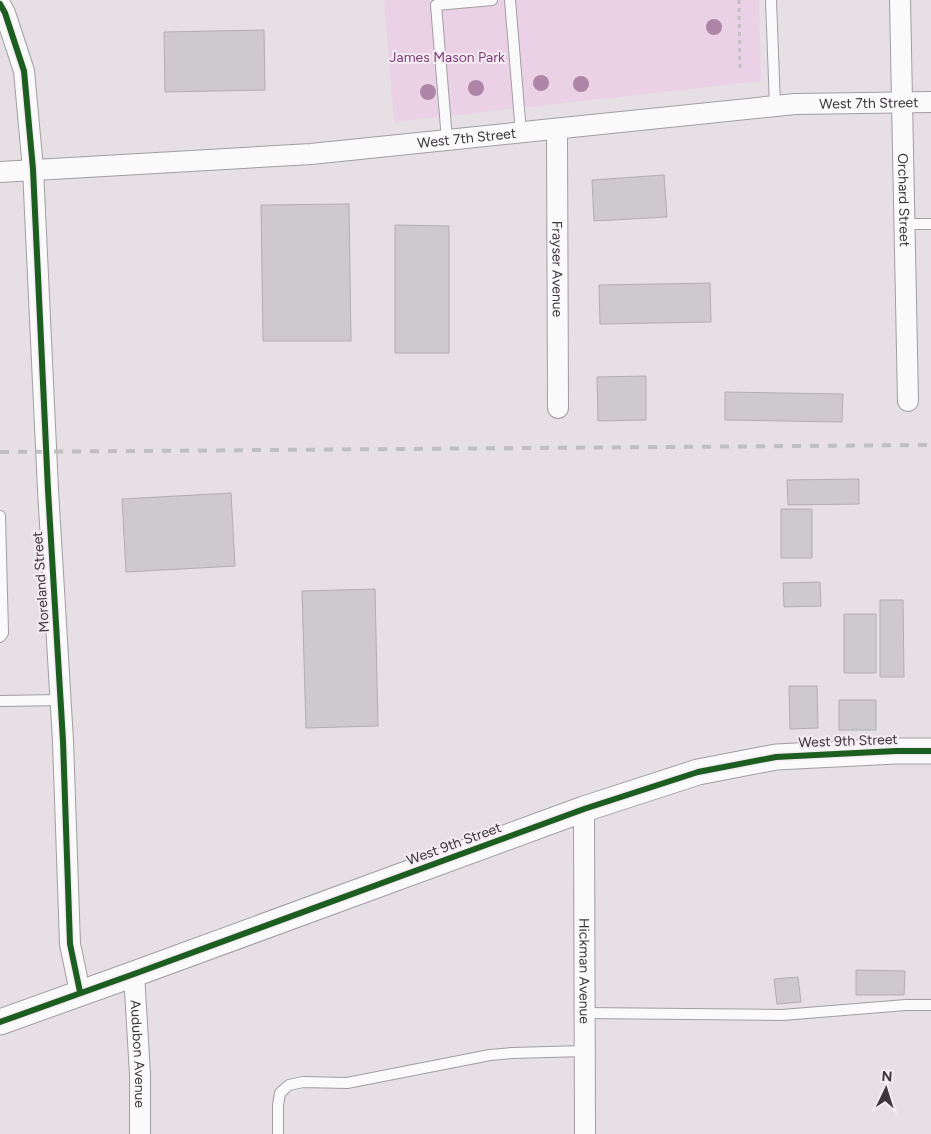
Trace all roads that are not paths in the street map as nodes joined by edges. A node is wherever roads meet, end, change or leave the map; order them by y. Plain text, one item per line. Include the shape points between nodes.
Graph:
1 (492, 0) edge
2 (510, 0) edge
3 (771, 0) edge
4 (900, 0) edge
5 (0, 4) edge
6 (902, 102) junction
7 (931, 102) edge
8 (775, 106) junction
9 (557, 129) junction
10 (521, 133) junction
11 (447, 140) junction
12 (33, 169) junction
13 (0, 172) edge
14 (904, 224) junction
15 (931, 224) edge
16 (908, 401) dead end
17 (558, 408) dead end
18 (0, 516) edge
19 (0, 637) edge
20 (61, 700) junction
21 (0, 701) edge
22 (931, 751) edge
23 (584, 809) junction
24 (134, 974) junction
25 (80, 992) junction
26 (931, 1005) edge
27 (584, 1013) junction
28 (0, 1022) edge
29 (585, 1051) junction
30 (140, 1134) edge
31 (278, 1134) edge
32 (585, 1134) edge

1 - 11 lane via 436,5
2 - 10 lane
3 - 8 lane
4 - 6 street, Orchard Street
5 - 12 street, Moreland Street via 24,71
6 - 7 street, West 7th Street
6 - 8 street, West 7th Street
6 - 14 street, Orchard Street
8 - 9 street, West 7th Street
9 - 10 street, West 7th Street
9 - 17 street, Frayser Avenue
10 - 11 street, West 7th Street
11 - 12 street, West 7th Street via 311,154
12 - 13 street, West 7th Street
12 - 20 street, Moreland Street
14 - 15 lane
14 - 16 street, Orchard Street
18 - 19 lane
20 - 21 lane
20 - 25 street, Moreland Street via 70,944
22 - 23 street, West 9th Street via 776,756 698,772
23 - 24 street, West 9th Street
23 - 27 street, Hickman Avenue
24 - 25 street, West 9th Street
24 - 30 street, Audubon Avenue
25 - 28 street, West 9th Street
26 - 27 lane via 782,1016
27 - 29 street, Hickman Avenue
29 - 31 lane via 512,1052 347,1083 303,1082 289,1085 280,1093
29 - 32 street, Hickman Avenue

